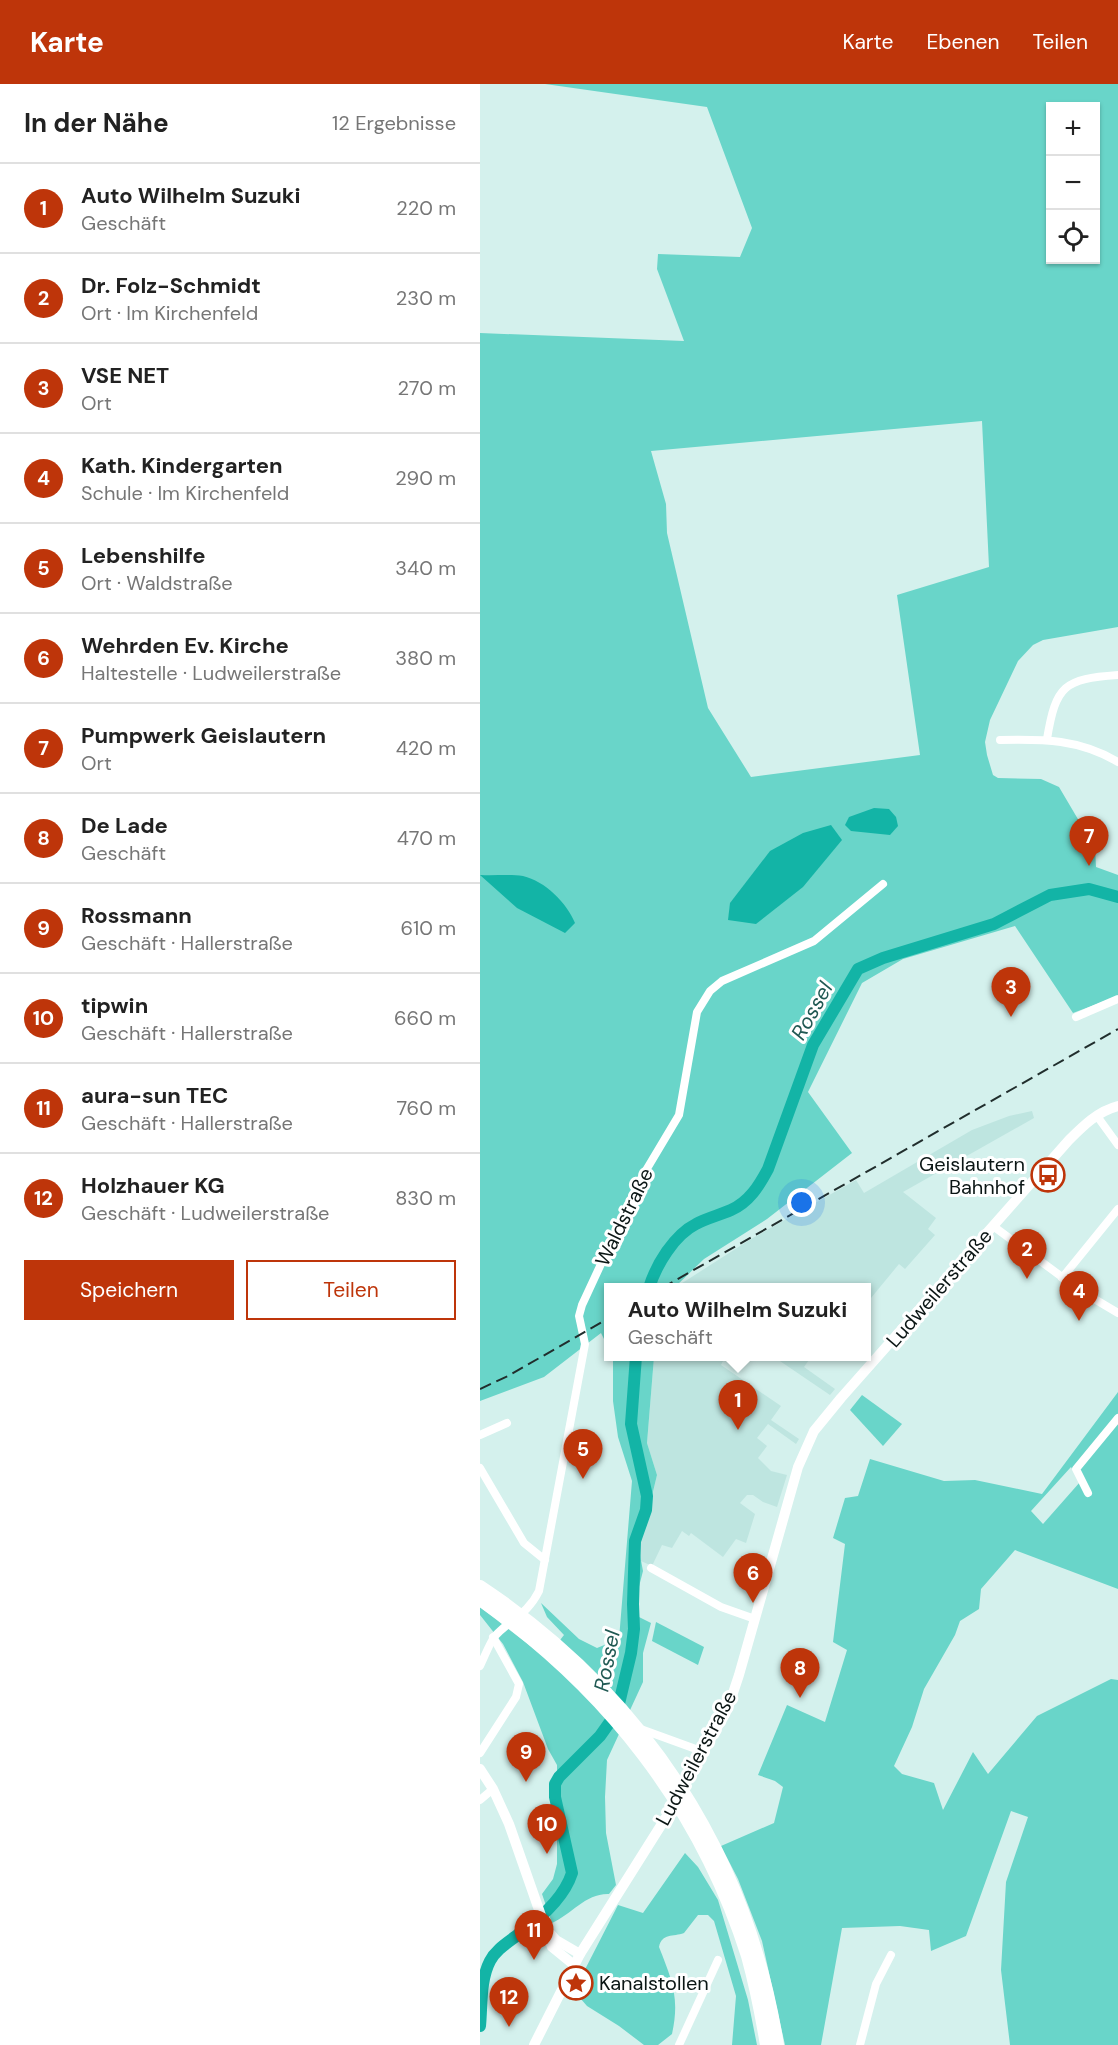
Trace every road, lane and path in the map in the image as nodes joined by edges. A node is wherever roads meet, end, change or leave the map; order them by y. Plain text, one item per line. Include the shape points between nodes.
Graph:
1 (1118, 675) edge
2 (1047, 739) junction
3 (1000, 740) dead end
4 (1118, 762) edge
5 (883, 884) dead end
6 (1118, 999) edge
7 (1076, 1017) dead end
8 (1118, 1106) edge
9 (1097, 1116) junction
10 (1118, 1145) edge
11 (1118, 1209) edge
12 (993, 1226) junction
13 (1062, 1278) junction
14 (1118, 1313) edge
15 (1118, 1418) edge
16 (507, 1423) dead end
17 (480, 1435) edge
18 (480, 1468) edge
19 (1088, 1493) dead end
20 (545, 1560) junction
21 (651, 1568) dead end
22 (480, 1587) edge
23 (480, 1599) edge
24 (755, 1619) junction
25 (493, 1637) junction
26 (480, 1666) edge
27 (627, 1724) dead end
28 (704, 1752) junction
29 (480, 1753) edge
30 (480, 1769) edge
31 (494, 1789) junction
32 (480, 1800) edge
33 (711, 1851) junction
34 (545, 1926) junction
35 (580, 1954) junction
36 (891, 1955) dead end
37 (718, 1960) dead end
38 (574, 1965) junction
39 (534, 2045) edge
40 (679, 2045) edge
41 (767, 2045) edge
42 (777, 2045) edge
43 (860, 2045) edge

1 - 2 street via 1087,677 1066,686 1052,710
2 - 3 street
2 - 4 street via 1100,752
5 - 20 street, Waldstraße via 814,941 723,981 710,991 697,1012 679,1115 639,1182 582,1305 579,1316 585,1344
6 - 7 street
8 - 9 main road, Ludweilerstraße
9 - 10 street
9 - 12 main road, Ludweilerstraße via 1085,1123
11 - 13 street
12 - 13 street
12 - 24 main road, Ludweilerstraße via 814,1431 791,1486
13 - 14 street
15 - 19 street via 1076,1469
16 - 17 street
18 - 20 street via 524,1543
20 - 25 street, Waldstraße via 539,1591 532,1604
21 - 24 street via 721,1607
22 - 33 highway via 544,1634 606,1692 659,1756
23 - 33 highway via 536,1641 626,1730
24 - 28 main road, Ludweilerstraße via 728,1708
25 - 26 street, Waldstraße
25 - 29 street via 519,1684 516,1697
27 - 28 street
28 - 35 main road, Ludweilerstraße
30 - 31 main road
31 - 32 street
31 - 34 main road
33 - 41 highway via 748,1957
33 - 42 highway via 740,1906 757,1956
34 - 35 main road via 556,1940
34 - 38 main road via 552,1947
35 - 38 main road, Ludweilerstraße
36 - 43 street via 876,1984
37 - 40 street
38 - 39 main road, Ludweilerstraße

